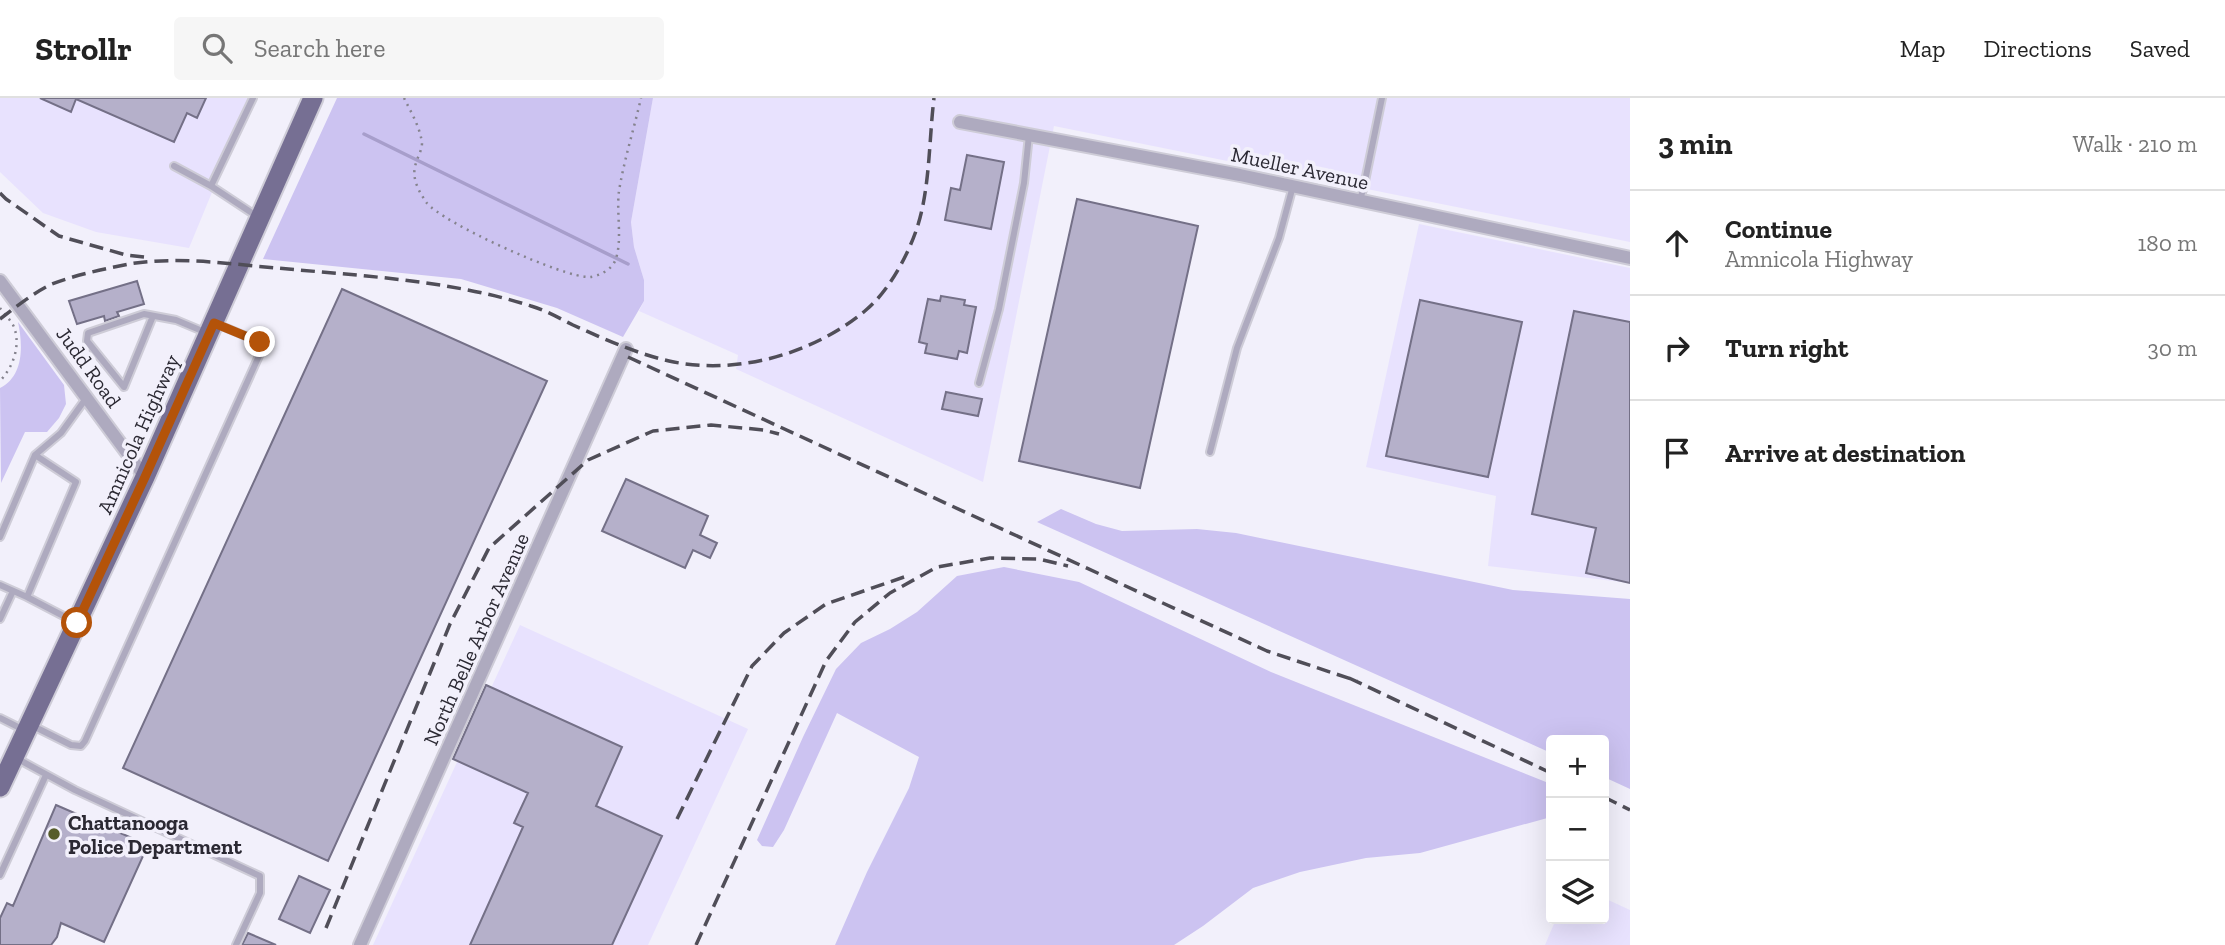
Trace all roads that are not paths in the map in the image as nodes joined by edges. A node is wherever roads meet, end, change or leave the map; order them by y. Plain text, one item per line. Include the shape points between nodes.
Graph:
1 (253, 98) edge
2 (313, 98) edge
3 (1382, 98) edge
4 (960, 122) dead end
5 (1029, 135) junction
6 (174, 166) dead end
7 (211, 186) junction
8 (1293, 186) junction
9 (1360, 200) junction
10 (260, 218) junction
11 (1630, 258) edge
12 (0, 281) edge
13 (153, 316) junction
14 (211, 328) junction
15 (626, 349) dead end
16 (979, 383) dead end
17 (86, 397) junction
18 (1210, 452) dead end
19 (35, 455) junction
20 (145, 477) junction
21 (0, 537) edge
22 (0, 585) edge
23 (13, 591) junction
24 (27, 597) junction
25 (0, 619) edge
26 (77, 623) junction
27 (0, 718) edge
28 (28, 728) junction
29 (14, 757) junction
30 (46, 775) junction
31 (0, 787) edge
32 (0, 875) edge
33 (236, 945) edge
34 (360, 945) edge

1 - 7 lane
2 - 10 main road, Amnicola Highway
3 - 9 lane
4 - 5 street, Mueller Avenue
5 - 8 street, Mueller Avenue
5 - 16 lane via 999,309
6 - 7 lane
7 - 10 lane
8 - 9 street, Mueller Avenue
8 - 18 lane via 1279,238 1237,348
9 - 11 street, Mueller Avenue
10 - 14 main road, Amnicola Highway
12 - 17 street, Judd Road
13 - 13 lane via 145,314 88,333 87,341 124,387
13 - 14 lane
14 - 20 main road, Amnicola Highway
14 - 28 lane via 260,342 263,347 91,728 80,746
15 - 34 street, North Belle Arbor Avenue
17 - 19 lane via 61,433
17 - 20 street, Judd Road
19 - 21 lane
19 - 24 lane via 76,482
20 - 26 main road, Amnicola Highway
22 - 23 lane
23 - 24 lane
23 - 25 lane
24 - 26 lane
26 - 28 main road, Amnicola Highway
27 - 28 lane
28 - 29 main road, Amnicola Highway
29 - 30 lane
29 - 31 main road, Amnicola Highway
30 - 32 lane
30 - 33 lane via 260,876 260,893

